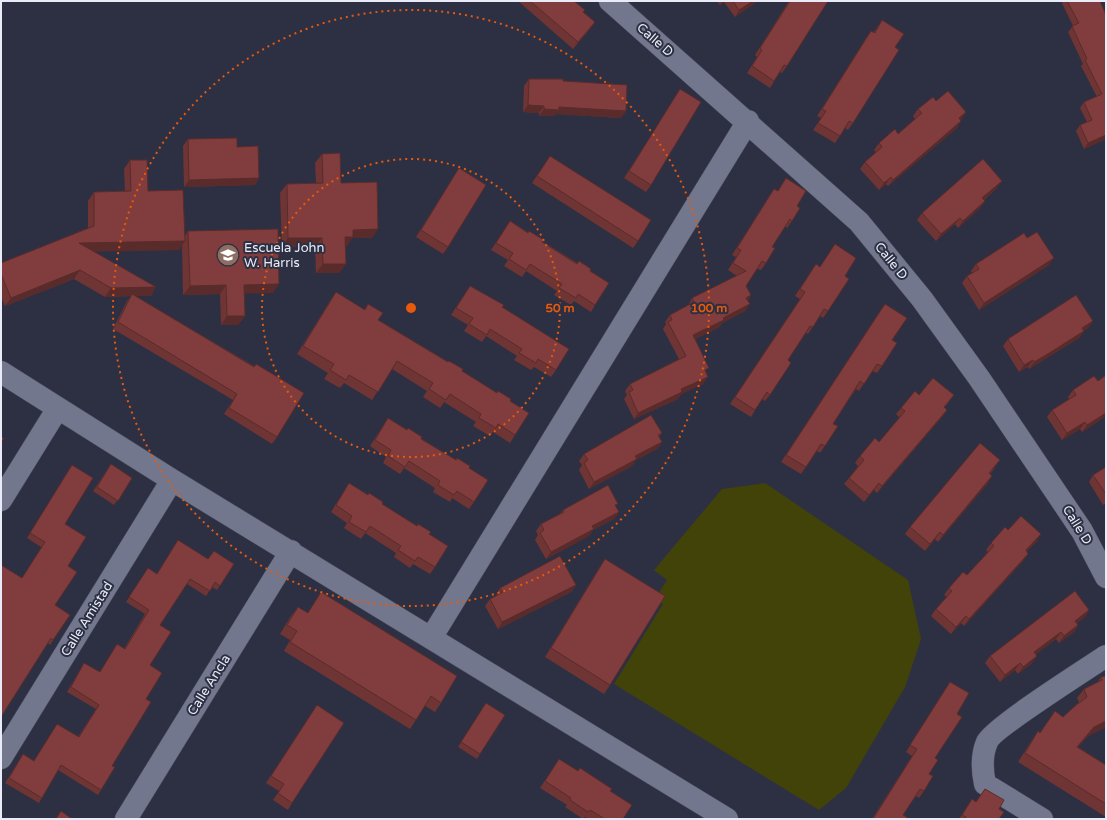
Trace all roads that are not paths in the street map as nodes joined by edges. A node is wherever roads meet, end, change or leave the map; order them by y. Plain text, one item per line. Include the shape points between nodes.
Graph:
1 (610, 1) edge
2 (748, 121) junction
3 (1, 372) edge
4 (58, 408) junction
5 (172, 480) junction
6 (1, 500) edge
7 (291, 551) junction
8 (1106, 577) edge
9 (431, 638) junction
10 (1106, 656) edge
11 (1, 758) edge
12 (126, 819) edge
13 (727, 819) edge
14 (1042, 819) edge

1 - 2 street, Calle D
2 - 8 street, Calle D via 859,222 922,299 979,378 1082,531
2 - 9 street
3 - 4 street
4 - 5 street
4 - 6 street
5 - 7 street
5 - 11 street, Calle Amistad
7 - 9 street
7 - 12 street, Calle Ancla
9 - 13 street
10 - 14 street via 1003,727 987,741 982,767 985,784

